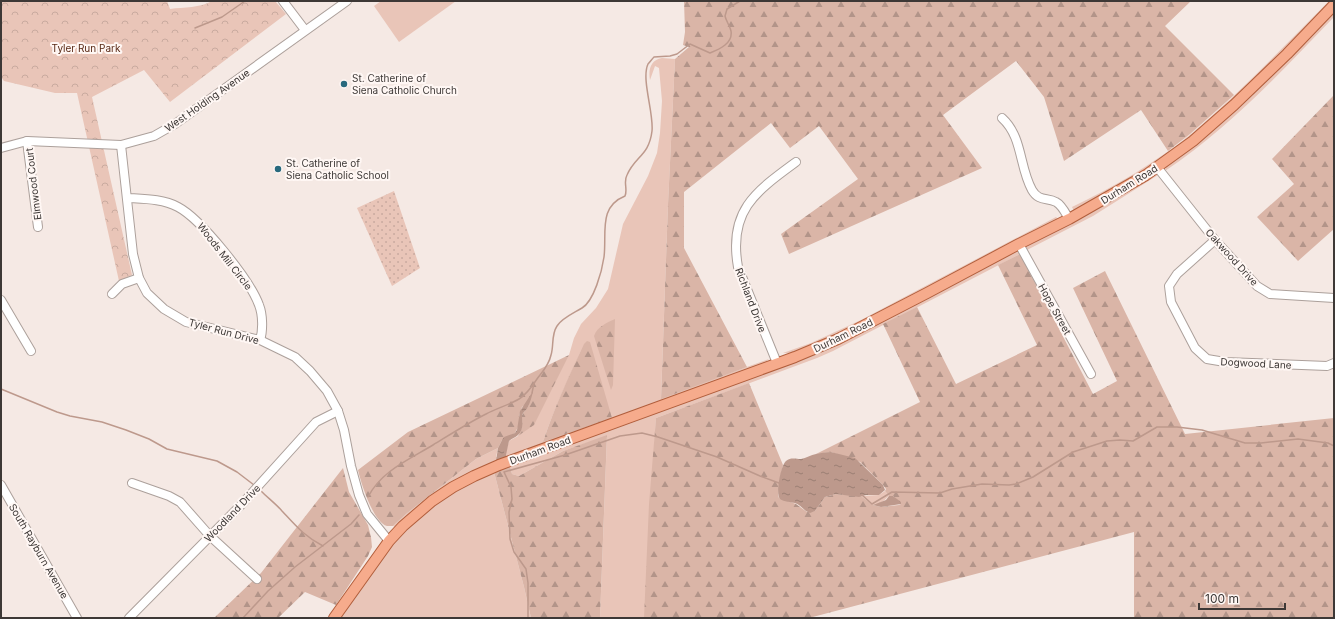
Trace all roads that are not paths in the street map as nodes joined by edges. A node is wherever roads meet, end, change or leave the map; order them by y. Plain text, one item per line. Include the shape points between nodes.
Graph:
1 (283, 1) edge
2 (347, 1) edge
3 (1334, 5) edge
4 (305, 30) junction
5 (1002, 118) dead end
6 (28, 141) junction
7 (121, 145) junction
8 (1, 148) edge
9 (796, 162) dead end
10 (1157, 167) junction
11 (128, 198) junction
12 (1069, 219) junction
13 (38, 227) dead end
14 (1215, 240) junction
15 (1019, 244) junction
16 (139, 278) junction
17 (112, 294) dead end
18 (1334, 298) edge
19 (1, 300) edge
20 (260, 340) junction
21 (31, 351) dead end
22 (1334, 363) edge
23 (777, 364) junction
24 (1091, 374) dead end
25 (338, 410) junction
26 (132, 483) dead end
27 (1, 485) edge
28 (210, 536) junction
29 (389, 541) junction
30 (257, 579) dead end
31 (77, 618) edge
32 (129, 618) edge
33 (334, 618) edge

1 - 4 street
2 - 4 street, West Holding Avenue
3 - 10 main road, Durham Road via 1234,106
4 - 7 street, West Holding Avenue via 175,124 154,136
5 - 12 street via 1015,135 1034,193 1041,199 1056,202
6 - 7 street, West Holding Avenue
6 - 8 street, West Holding Avenue
6 - 13 street, Elmwood Court
7 - 11 street, Tyler Run Drive
9 - 23 street, Richland Drive via 755,195 746,207 735,239 738,267
10 - 12 main road, Durham Road
10 - 14 street, Oakwood Drive
11 - 16 street, Tyler Run Drive via 133,254
11 - 20 street, Woods Mill Circle via 165,201 179,207 202,225 252,289 260,306
12 - 15 main road, Durham Road
14 - 18 street, Oakwood Drive via 1257,286 1270,294
14 - 22 street, Dogwood Lane via 1177,274 1169,286 1170,302 1195,348 1207,359 1224,362 1326,366
15 - 23 main road, Durham Road via 838,339
15 - 24 street, Hope Street
16 - 17 street via 122,284
16 - 20 street, Tyler Run Drive via 148,293 164,309 186,322
19 - 21 street
20 - 25 street, Tyler Run Drive via 295,357 327,391
23 - 29 main road, Durham Road via 481,473 432,501
25 - 28 street, Woodland Drive via 316,422
25 - 29 street, Tyler Run Drive via 359,495 367,514
26 - 28 street via 180,502
27 - 31 street, South Rayburn Avenue
28 - 30 street
28 - 32 street, Woodland Drive
29 - 33 main road, Durham Road

